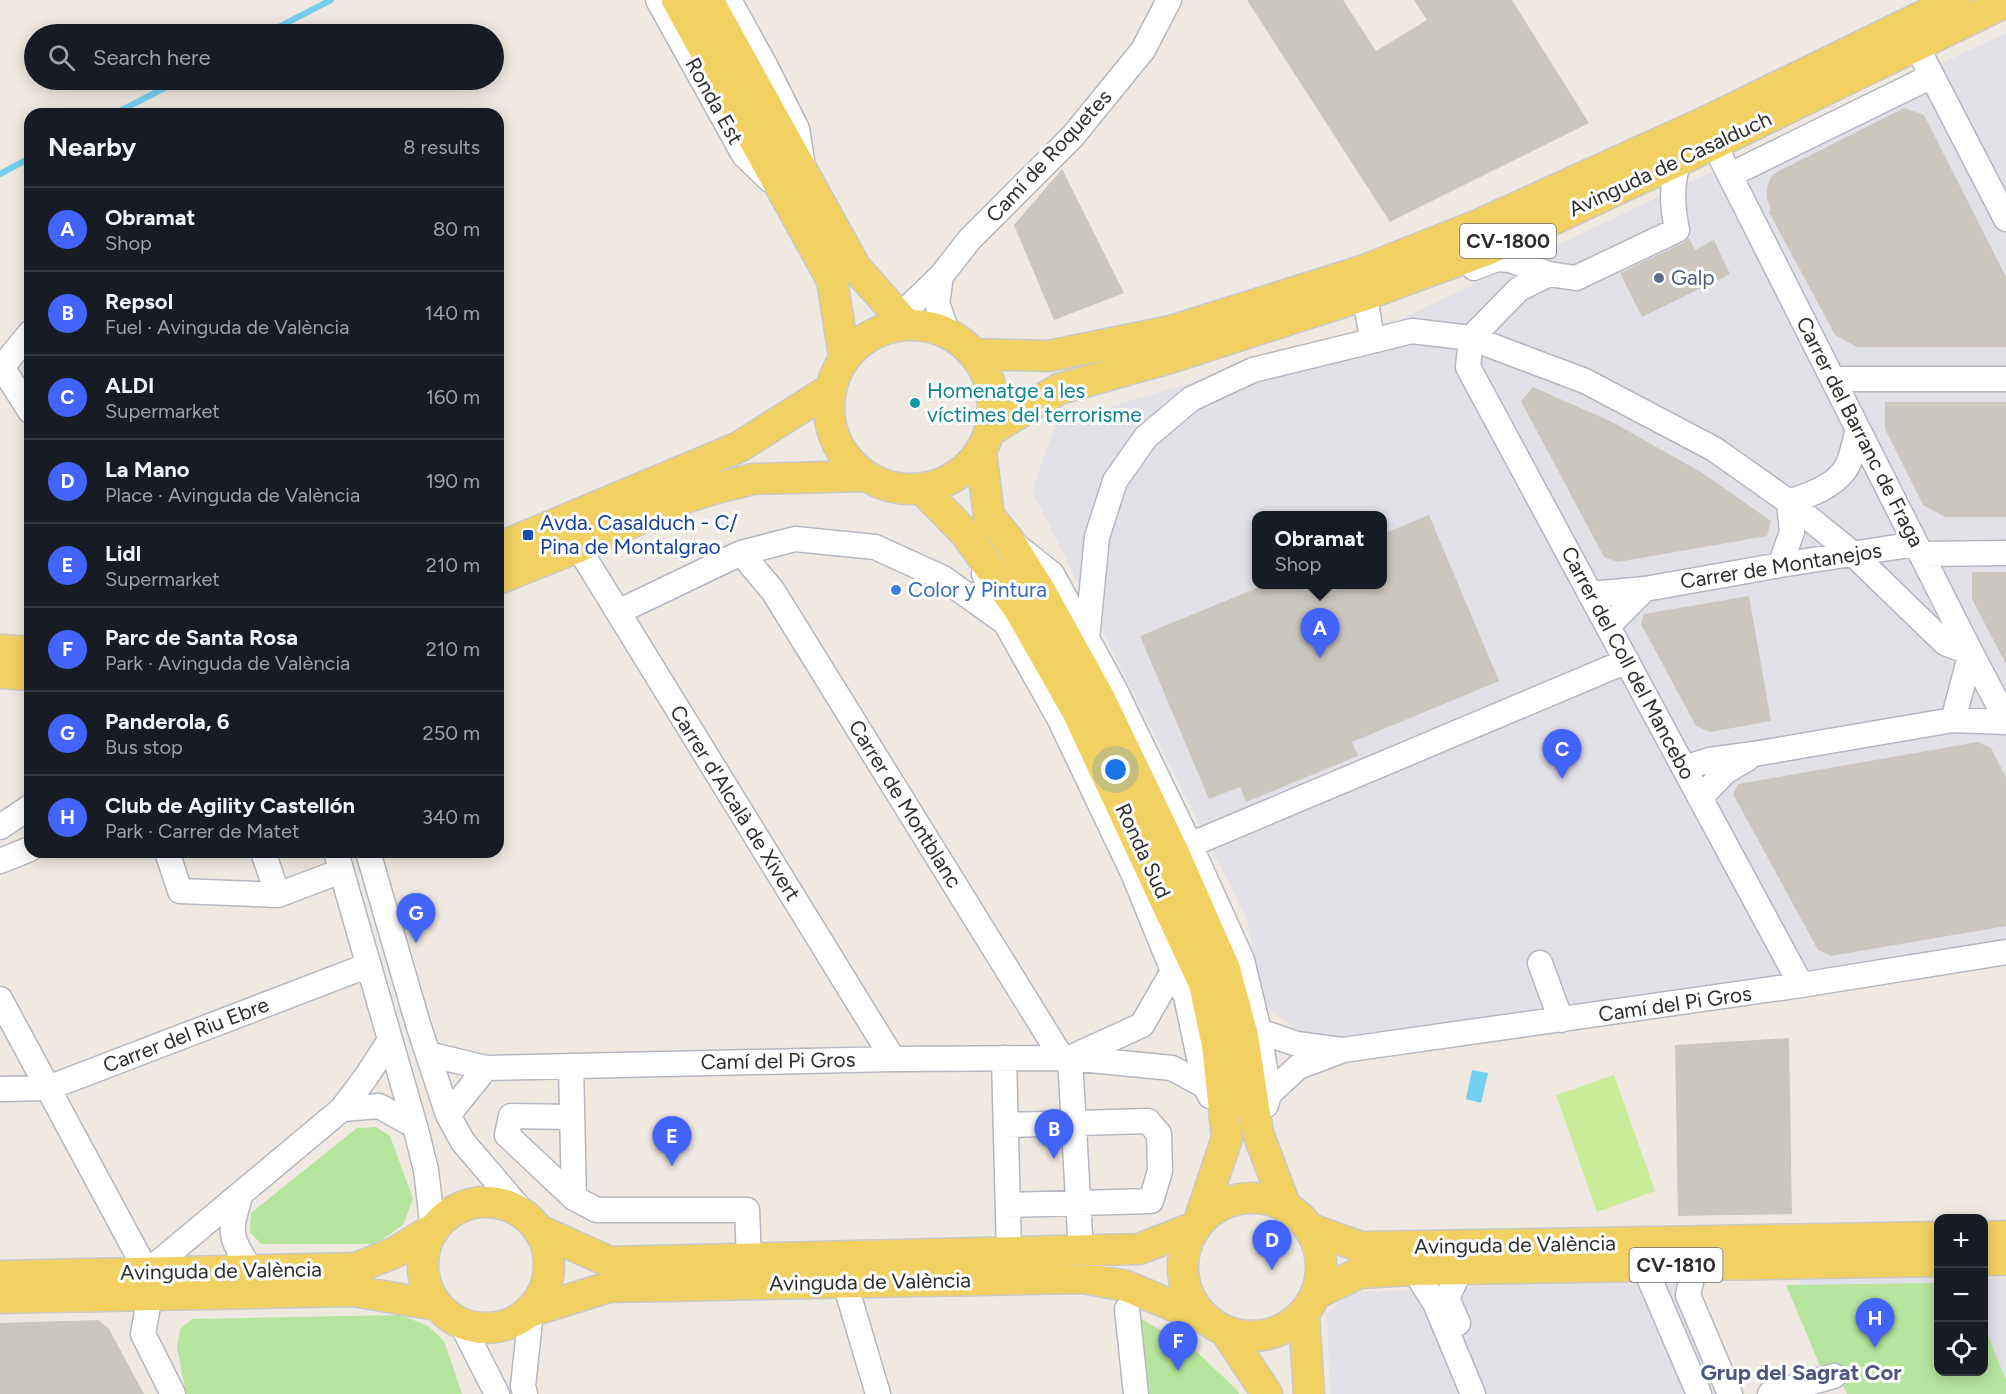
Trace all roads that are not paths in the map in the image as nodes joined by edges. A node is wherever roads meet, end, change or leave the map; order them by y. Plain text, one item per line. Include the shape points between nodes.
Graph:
1 (658, 0) edge
2 (677, 0) edge
3 (708, 0) edge
4 (729, 0) edge
5 (1169, 0) edge
6 (1956, 0) edge
7 (2006, 2) edge
8 (1916, 45) junction
9 (1932, 76) junction
10 (1714, 144) junction
11 (1679, 160) junction
12 (1730, 175) junction
13 (794, 183) junction
14 (2006, 219) edge
15 (1549, 274) junction
16 (941, 276) junction
17 (1367, 309) junction
18 (907, 324) junction
19 (947, 332) junction
20 (1471, 338) junction
21 (1372, 339) junction
22 (24, 340) edge
23 (975, 354) junction
24 (844, 357) junction
25 (1173, 357) junction
26 (1833, 379) junction
27 (2006, 379) edge
28 (829, 390) junction
29 (24, 401) edge
30 (1858, 429) junction
31 (986, 441) junction
32 (865, 476) junction
33 (922, 489) junction
34 (1790, 502) junction
35 (966, 534) junction
36 (1008, 539) junction
37 (504, 545) edge
38 (578, 547) junction
39 (1918, 549) junction
40 (741, 553) junction
41 (2006, 553) edge
42 (1852, 554) junction
43 (1780, 565) junction
44 (504, 577) edge
45 (1646, 589) junction
46 (1590, 594) junction
47 (618, 612) junction
48 (1005, 622) junction
49 (1608, 626) junction
50 (1087, 639) junction
51 (0, 650) edge
52 (24, 652) edge
53 (1971, 653) junction
54 (1627, 661) junction
55 (0, 673) edge
56 (24, 675) edge
57 (1953, 720) junction
58 (2006, 721) edge
59 (1754, 754) junction
60 (1684, 768) junction
61 (1700, 798) junction
62 (24, 811) edge
63 (0, 827) edge
64 (1190, 845) junction
65 (169, 858) edge
66 (264, 858) edge
67 (370, 858) edge
68 (339, 861) edge
69 (278, 895) junction
70 (2006, 952) edge
71 (1540, 963) dead end
72 (369, 966) junction
73 (1173, 971) junction
74 (1801, 985) junction
75 (0, 999) edge
76 (1561, 1020) junction
77 (1259, 1031) junction
78 (390, 1040) junction
79 (1343, 1050) junction
80 (428, 1054) junction
81 (1004, 1058) junction
82 (1066, 1058) junction
83 (893, 1059) junction
84 (571, 1066) junction
85 (486, 1068) junction
86 (1205, 1086) junction
87 (48, 1088) junction
88 (0, 1089) edge
89 (1269, 1094) junction
90 (342, 1109) junction
91 (448, 1115) junction
92 (572, 1117) junction
93 (1073, 1123) junction
94 (1006, 1125) junction
95 (415, 1126) junction
96 (1258, 1133) junction
97 (1227, 1138) junction
98 (240, 1196) junction
99 (574, 1198) junction
100 (1078, 1203) junction
101 (1008, 1205) junction
102 (1285, 1205) junction
103 (531, 1221) junction
104 (1196, 1225) junction
105 (433, 1229) junction
106 (1311, 1229) junction
107 (1988, 1236) edge
108 (2006, 1236) edge
109 (1934, 1237) edge
110 (1081, 1252) junction
111 (1009, 1254) junction
112 (749, 1259) junction
113 (1988, 1260) edge
114 (2006, 1260) edge
115 (1934, 1261) edge
116 (1695, 1265) junction
117 (1644, 1266) junction
118 (1461, 1269) junction
119 (251, 1270) junction
120 (1414, 1270) junction
121 (0, 1276) edge
122 (845, 1282) junction
123 (148, 1284) junction
124 (0, 1298) edge
125 (1311, 1304) junction
126 (436, 1305) junction
127 (1127, 1309) dead end
128 (531, 1311) junction
129 (462, 1324) junction
130 (1215, 1325) junction
131 (1834, 1376) dead end
132 (173, 1394) edge
133 (497, 1394) edge
134 (525, 1394) edge
135 (878, 1394) edge
136 (1136, 1394) edge
137 (1267, 1394) edge
138 (1309, 1394) edge
139 (1473, 1394) edge
140 (1488, 1394) edge
141 (1699, 1394) edge
142 (1730, 1394) edge
143 (1770, 1394) edge

1 - 13 street, Ronda Est via 744,155
2 - 13 main road, Ronda Est
3 - 13 main road, Ronda Est
4 - 13 street, Ronda Est via 797,129
5 - 16 street, Camí de Roquetes via 1143,50 1073,136 970,239
6 - 23 main road, Avinguda de Casalduch / CV-1800 via 1669,139 1479,225 1362,271 1171,331 1049,356
7 - 8 main road, Avinguda de Casalduch / CV-1800
8 - 9 street
8 - 10 main road, Avinguda de Casalduch / CV-1800
9 - 12 street, Avinguda de Casalduch
9 - 14 street
10 - 11 main road, Avinguda de Casalduch / CV-1800
10 - 12 street, Carrer del Barranc de Fraga
11 - 15 street via 1672,178 1677,230 1576,278
11 - 25 main road, Avinguda de Casalduch / CV-1800 via 1492,248 1368,294
12 - 26 street, Carrer del Barranc de Fraga
13 - 18 main road, Ronda Est via 856,268
13 - 24 main road, Ronda Est via 832,280
15 - 17 street via 1497,259
15 - 20 street via 1519,289
16 - 18 street, Camí de Roquetes via 912,304
16 - 19 street via 937,303
17 - 21 street
17 - 25 street
18 - 19 main road
18 - 24 main road via 874,332
19 - 23 main road
20 - 21 street via 1412,331
20 - 34 street via 1585,381 1714,449
20 - 46 street, Carrer del Coll del Mancebo via 1468,367
21 - 50 street via 1253,370 1191,399 1146,437 1115,481 1097,537
22 - 29 street via 2,366
23 - 31 main road via 993,392
24 - 28 main road
25 - 31 main road, Avinguda de Casalduch / CV-1800 via 1059,389
26 - 27 street
26 - 30 street, Carrer del Barranc de Fraga
28 - 32 main road via 829,423 841,452
28 - 37 main road via 739,447
30 - 34 street via 1845,470 1831,484
30 - 39 street, Carrer del Barranc de Fraga
31 - 33 main road via 957,476
31 - 36 main road, Ronda Sud via 989,516
32 - 33 main road via 896,489
32 - 38 main road via 753,479 712,489
33 - 35 main road, Ronda Sud
34 - 42 street
34 - 43 street via 1792,532
35 - 48 street
35 - 97 main road, Ronda Sud via 1020,611 1077,711 1204,984 1217,1045
36 - 50 street, Ronda Sud via 1052,574
36 - 96 main road, Ronda Sud via 1100,699 1225,969 1243,1036
38 - 44 main road
38 - 47 street, Carrer d'Alcalà de Xivert
39 - 41 street, Carrer de Montanejos
39 - 42 street, Carrer de Montanejos
39 - 53 street, Carrer del Barranc de Fraga
40 - 47 street
40 - 48 street via 795,539 875,547 943,578
40 - 82 street, Carrer de Montblanc via 773,591
42 - 43 street, Carrer de Montanejos
42 - 53 street via 1945,642
43 - 45 street, Carrer de Montanejos
45 - 46 street, Carrer de Montanejos
45 - 49 street
46 - 49 street, Carrer del Coll del Mancebo
47 - 83 street, Carrer d'Alcalà de Xivert
48 - 73 street via 1059,718 1133,873
49 - 54 street, Carrer del Coll del Mancebo
50 - 64 street, Ronda Sud
51 - 52 main road
53 - 57 street
53 - 58 street, Carrer del Barranc de Fraga
54 - 60 street, Carrer del Coll del Mancebo
54 - 64 street
55 - 56 main road
57 - 58 street
57 - 59 street
59 - 60 street
59 - 61 street via 1725,772
60 - 61 street, Carrer del Coll del Mancebo
61 - 74 street, Carrer del Coll del Mancebo
62 - 63 street
64 - 77 street, Ronda Sud via 1242,960
65 - 69 street via 180,891
66 - 69 street
67 - 80 street
68 - 69 street
68 - 72 street
70 - 74 street, Camí del Pi Gros
71 - 76 street
72 - 78 street
72 - 87 street, Carrer del Riu Ebre
73 - 82 street, Camí del Pi Gros via 1142,1025
73 - 86 street via 1186,996
74 - 76 street, Camí del Pi Gros
75 - 87 street
76 - 79 street, Camí del Pi Gros
77 - 79 street, Camí del Pi Gros via 1297,1044
77 - 89 street, Ronda Sud
78 - 90 street
78 - 95 street
79 - 89 street, Camí del Pi Gros via 1298,1067
80 - 85 street, Camí del Pi Gros
80 - 91 street
81 - 82 street, Camí del Pi Gros
81 - 83 street, Camí del Pi Gros
81 - 94 street
82 - 86 street, Camí del Pi Gros via 1172,1068
82 - 93 street
83 - 84 street, Camí del Pi Gros
84 - 85 street, Camí del Pi Gros
84 - 92 street
85 - 91 street
86 - 97 street
87 - 88 street, Carrer del Riu Ebre
87 - 123 street
89 - 96 street, Ronda Sud
90 - 95 street via 379,1106
90 - 98 street
91 - 103 street via 463,1142
92 - 99 street
92 - 99 street via 511,1116 507,1135
93 - 94 street
93 - 100 street
93 - 100 street via 1148,1121 1159,1134 1160,1171 1151,1201
94 - 101 street
95 - 105 street via 426,1170
96 - 102 main road, Ronda Sud
97 - 104 main road, Ronda Sud
98 - 119 street via 232,1226 235,1244
98 - 123 street
99 - 112 street via 597,1210 747,1210
100 - 101 street
100 - 110 street
101 - 111 street
102 - 104 main road via 1255,1197 1224,1203
102 - 106 main road
103 - 105 main road via 489,1201 457,1207
103 - 112 main road, Avinguda de València via 610,1262
103 - 128 main road via 550,1258 547,1287
104 - 110 main road, Avinguda de València via 1139,1249
104 - 130 main road via 1182,1259 1187,1292
105 - 119 main road, Avinguda de València via 394,1253 356,1268
105 - 126 main road via 422,1257 424,1282
106 - 109 main road, Avinguda de València / CV-1810 via 1361,1247
106 - 125 main road via 1322,1260
107 - 108 main road
110 - 111 main road, Avinguda de València
111 - 112 main road, Avinguda de València
113 - 114 main road
115 - 116 main road, Avinguda de València / CV-1810
116 - 117 main road, Avinguda de València / CV-1810
116 - 142 street via 1688,1295
117 - 118 main road, Avinguda de València / CV-1810
117 - 141 street
118 - 120 main road, Avinguda de València / CV-1810
118 - 140 street via 1447,1298
119 - 123 main road, Avinguda de València
120 - 125 main road, Avinguda de València via 1359,1273
120 - 139 street via 1435,1303
121 - 123 main road, Avinguda de València
122 - 128 main road, Avinguda de València via 609,1287
122 - 130 main road, Avinguda de València via 1083,1278 1126,1286
122 - 135 street
123 - 124 main road, Avinguda de València
123 - 126 main road, Avinguda de València via 353,1291
123 - 132 street via 143,1334
125 - 130 main road via 1281,1331 1254,1337
125 - 138 main road
126 - 129 main road
127 - 136 street
128 - 129 main road via 498,1328
128 - 134 street
129 - 133 street
130 - 137 main road
131 - 143 street

